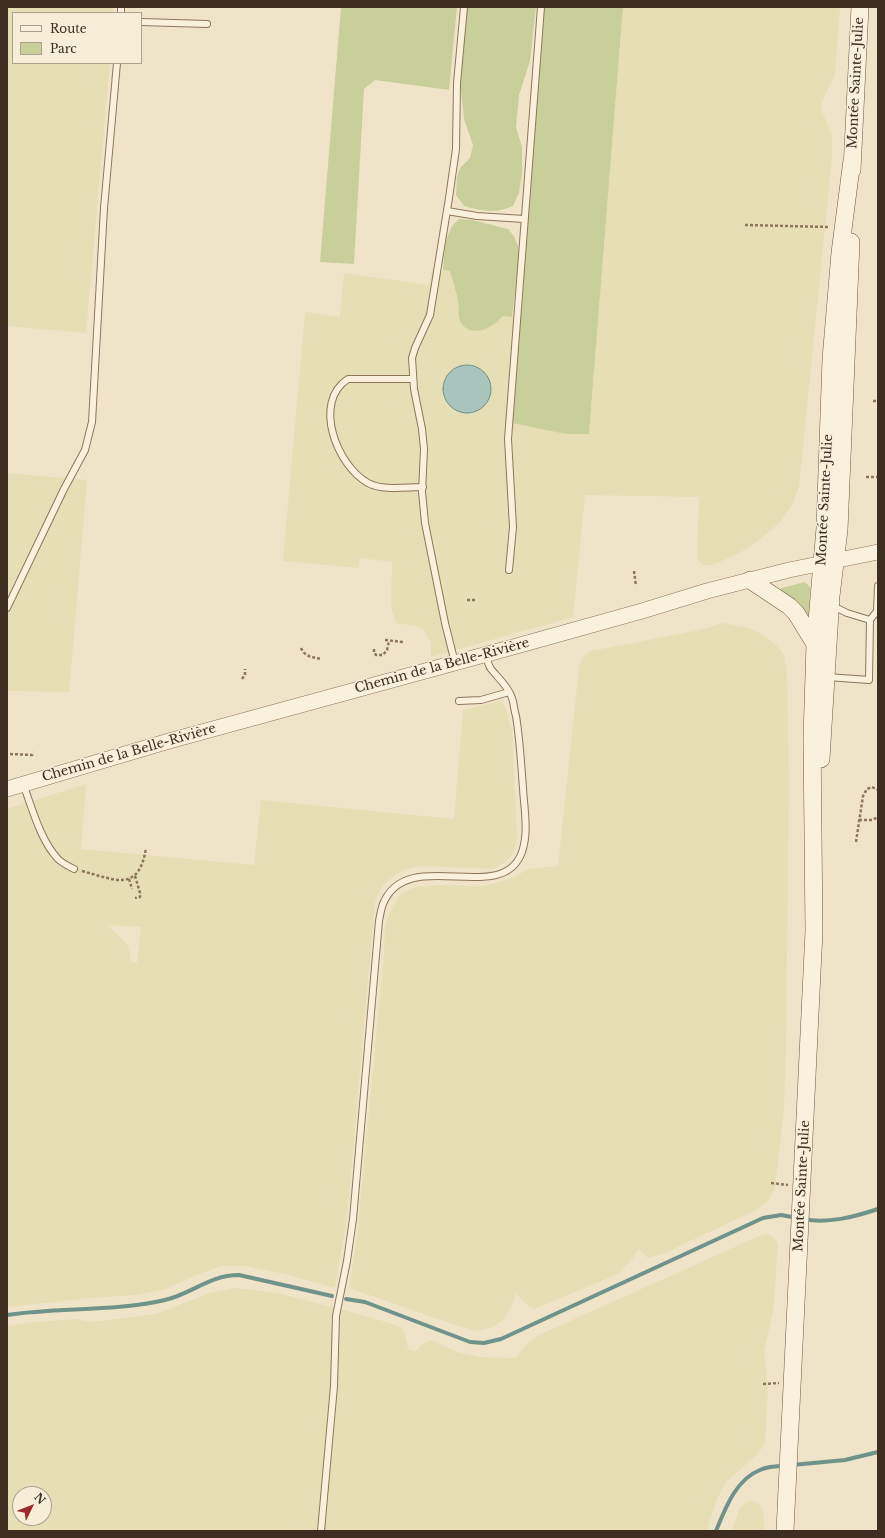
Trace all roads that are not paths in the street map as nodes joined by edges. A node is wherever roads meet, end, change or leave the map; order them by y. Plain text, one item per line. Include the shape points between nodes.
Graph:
1 (464, 7) edge
2 (541, 7) edge
3 (860, 7) edge
4 (142, 22) edge
5 (207, 24) dead end
6 (117, 64) edge
7 (852, 160) junction
8 (447, 211) junction
9 (524, 220) junction
10 (413, 379) junction
11 (422, 487) junction
12 (876, 555) edge
13 (828, 562) junction
14 (509, 570) dead end
15 (750, 580) junction
16 (878, 586) edge
17 (831, 604) junction
18 (7, 608) edge
19 (870, 620) junction
20 (815, 644) junction
21 (486, 654) junction
22 (455, 663) junction
23 (827, 677) junction
24 (509, 692) junction
25 (459, 701) dead end
26 (24, 784) junction
27 (7, 789) edge
28 (813, 840) junction
29 (74, 869) road end
30 (321, 1531) edge
31 (785, 1531) edge

1 - 8 lane via 457,83 456,149
2 - 9 lane
3 - 7 main road, Montée Sainte-Julie
4 - 5 lane
6 - 18 lane via 104,208 92,422 85,450
7 - 13 main road, Montée Sainte-Julie via 840,253 831,359 825,513
7 - 13 main road, Montée Sainte-Julie via 851,270 839,530
8 - 9 lane
8 - 10 lane via 430,315 412,358
9 - 14 lane via 508,439 513,527
10 - 11 lane via 424,447
10 - 11 lane via 348,379 340,384 336,392 330,420 335,442 347,463 360,478 374,486
11 - 22 lane via 432,564
12 - 13 street, Chemin de la Belle-Rivière
13 - 15 street, Chemin de la Belle-Rivière
13 - 17 main road, Montée Sainte-Julie
13 - 20 main road, Montée Sainte-Julie
15 - 20 main road via 793,609
15 - 21 street, Chemin de la Belle-Rivière
16 - 19 lane via 877,611
17 - 19 lane via 847,613
17 - 23 main road, Montée Sainte-Julie
19 - 23 lane via 869,680
20 - 28 main road, Montée Sainte-Julie via 812,737
21 - 22 street, Chemin de la Belle-Rivière
21 - 24 lane via 491,668 506,684
22 - 26 street, Chemin de la Belle-Rivière via 176,739
23 - 28 main road, Montée Sainte-Julie via 824,737
24 - 25 lane via 480,700
24 - 30 lane via 518,732 525,823 524,841 519,858 507,871 499,875 434,875 400,883 383,904 379,921 353,1219 336,1316 334,1386
26 - 27 street, Chemin de la Belle-Rivière
26 - 29 lane via 50,848 63,863
28 - 31 main road, Montée Sainte-Julie via 814,931

